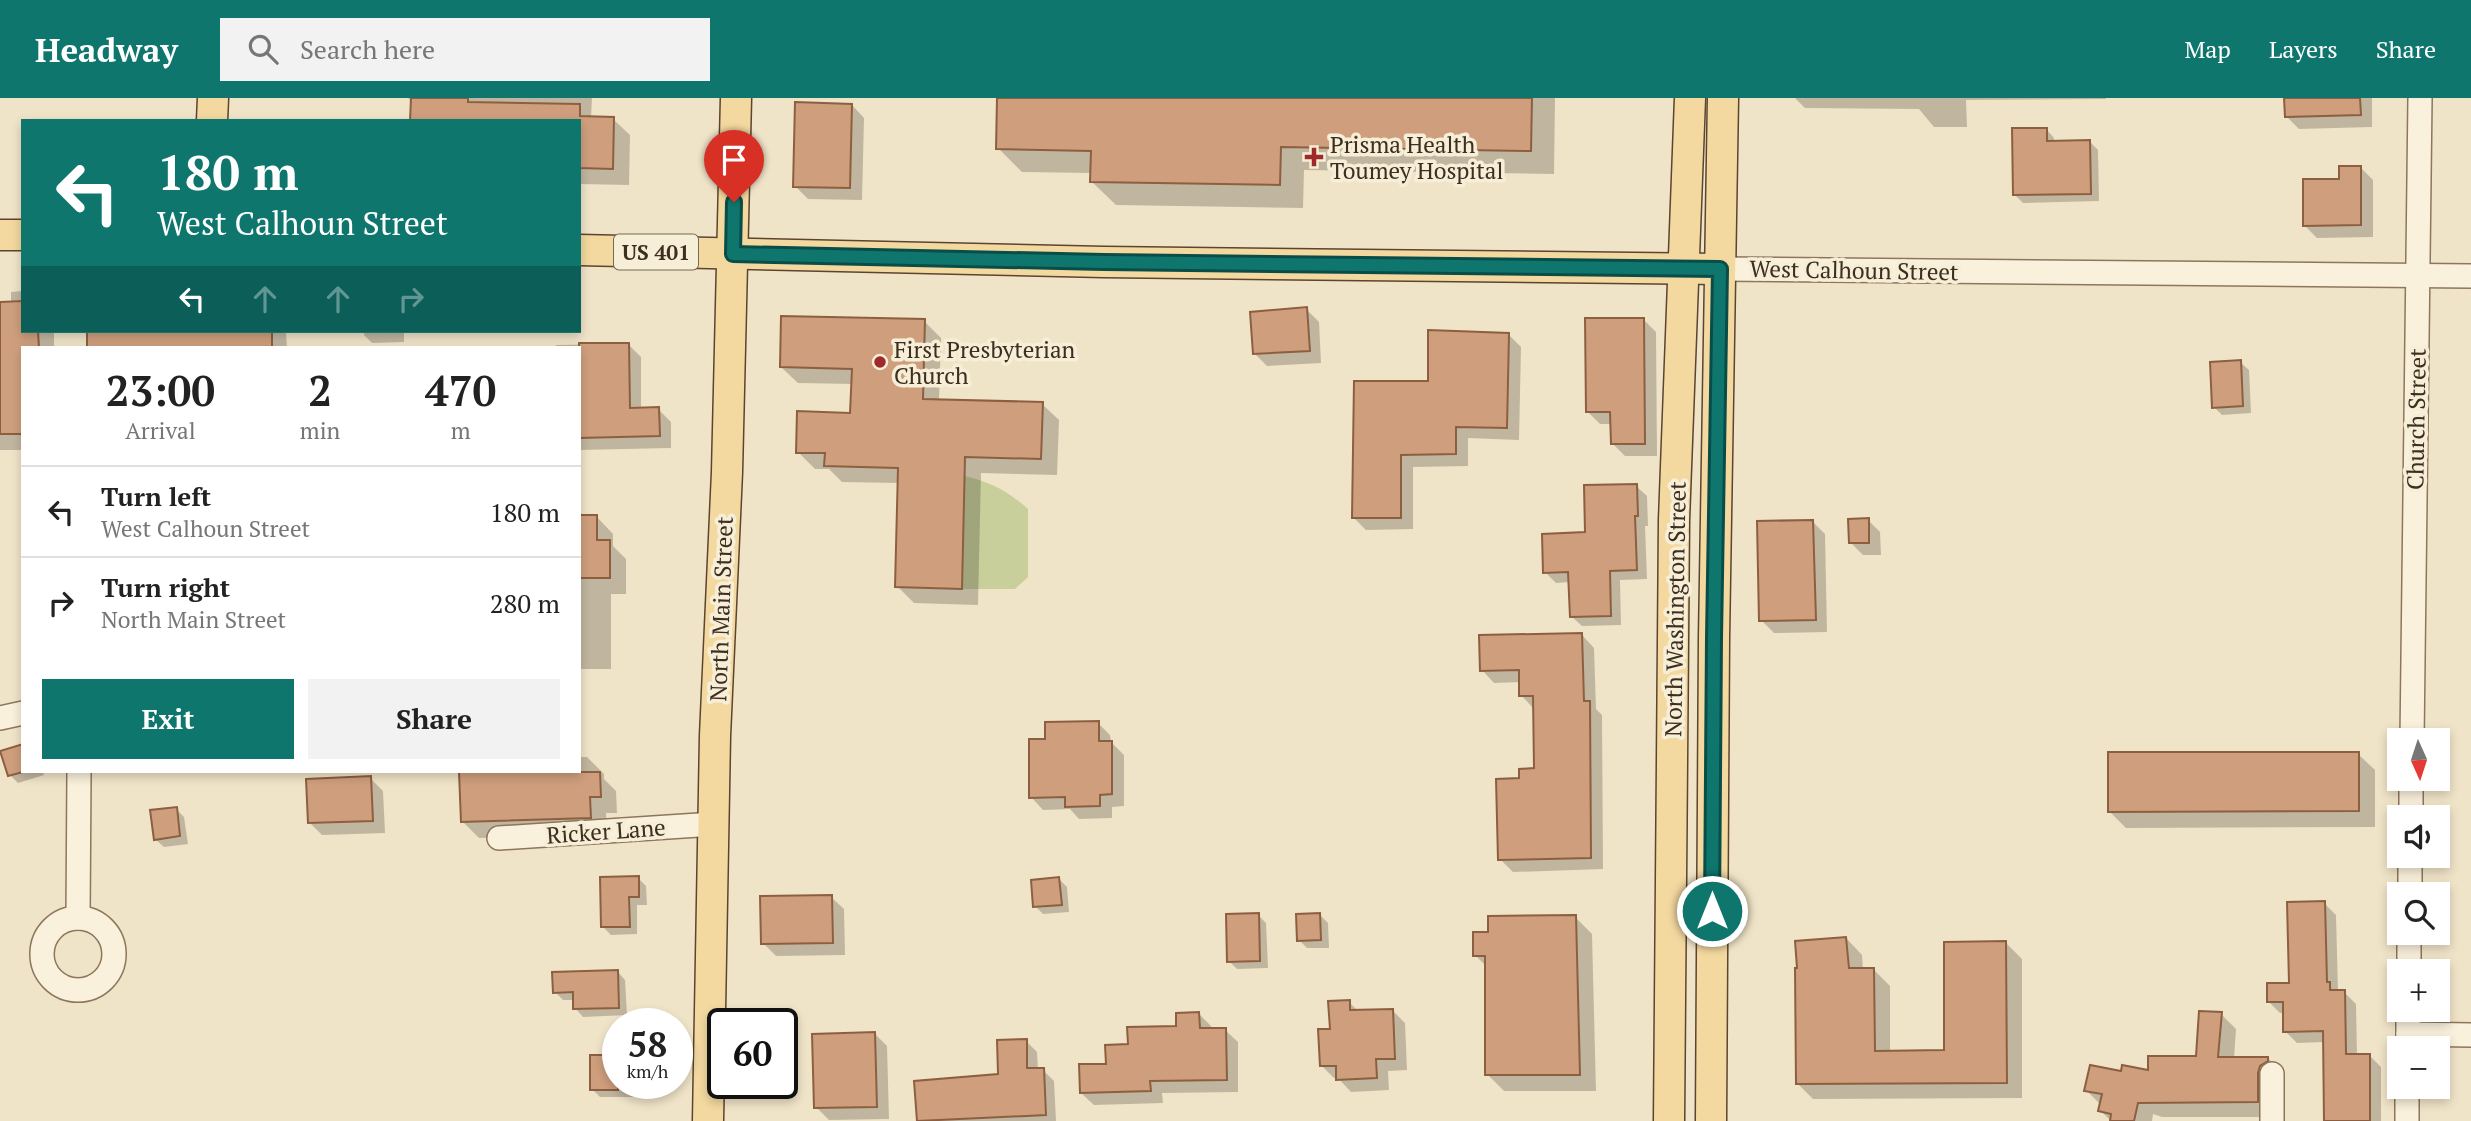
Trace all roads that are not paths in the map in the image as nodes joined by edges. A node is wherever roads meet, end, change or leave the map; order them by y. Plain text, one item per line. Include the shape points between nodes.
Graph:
1 (213, 98) edge
2 (736, 98) edge
3 (1690, 98) edge
4 (1723, 98) edge
5 (2420, 98) edge
6 (212, 119) edge
7 (0, 235) edge
8 (21, 235) edge
9 (581, 250) edge
10 (733, 254) junction
11 (1683, 269) junction
12 (1720, 269) junction
13 (2418, 275) junction
14 (2471, 276) edge
15 (21, 713) edge
16 (0, 718) edge
17 (2412, 728) edge
18 (79, 773) edge
19 (714, 824) junction
20 (499, 838) dead end
21 (78, 918) dead end
22 (2471, 1035) edge
23 (2450, 1037) edge
24 (2272, 1074) dead end
25 (2407, 1099) edge
26 (708, 1121) edge
27 (1669, 1121) edge
28 (1711, 1121) edge
29 (2272, 1121) edge
30 (2407, 1121) edge

1 - 6 main road
2 - 10 main road, North Main Street
3 - 11 main road, North Washington Street
4 - 12 main road, North Washington Street
5 - 13 street, Church Street
7 - 8 main road
9 - 10 main road, US 401
10 - 11 main road, West Calhoun Street / US 401
10 - 19 main road, North Main Street
11 - 12 main road, West Calhoun Street / US 401
11 - 27 main road, North Washington Street via 1674,520
12 - 13 street, West Calhoun Street
12 - 28 main road, North Washington Street
13 - 14 street, West Calhoun Street
13 - 17 street, Church Street
15 - 16 street
18 - 21 street
19 - 20 street, Ricker Lane
19 - 26 main road, North Main Street
22 - 23 street
24 - 29 street
25 - 30 street

